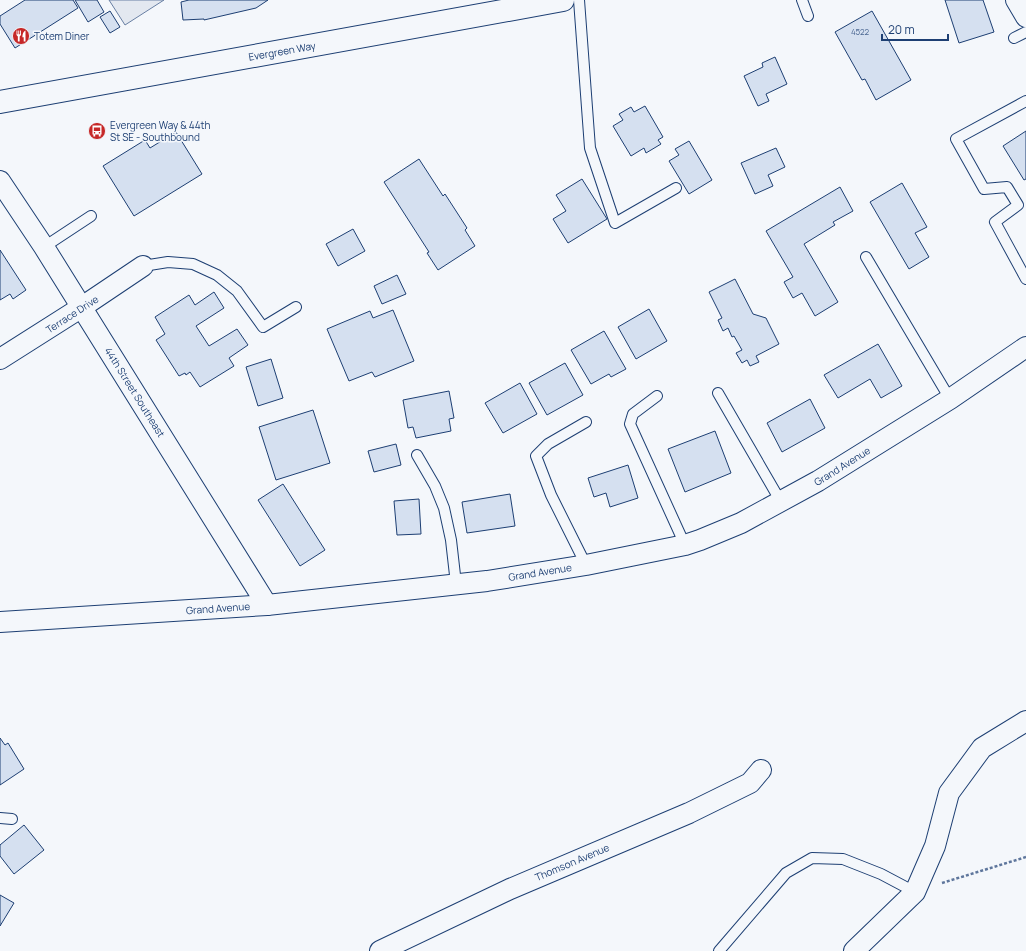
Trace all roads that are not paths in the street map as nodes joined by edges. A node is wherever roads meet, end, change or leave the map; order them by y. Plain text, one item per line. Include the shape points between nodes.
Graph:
1 (563, 0) edge
2 (579, 0) edge
3 (802, 0) edge
4 (1016, 0) edge
5 (525, 4) edge
6 (808, 16) dead end
7 (1026, 17) edge
8 (1026, 32) edge
9 (1014, 38) dead end
10 (1026, 101) edge
11 (0, 102) edge
12 (0, 181) edge
13 (676, 188) dead end
14 (91, 216) dead end
15 (44, 246) junction
16 (866, 257) dead end
17 (143, 266) joint
18 (1026, 279) edge
19 (296, 307) dead end
20 (82, 308) junction
21 (1026, 347) edge
22 (0, 359) edge
23 (718, 392) dead end
24 (657, 396) dead end
25 (950, 399) junction
26 (586, 422) dead end
27 (417, 455) dead end
28 (781, 502) junction
29 (685, 545) junction
30 (586, 565) junction
31 (456, 584) junction
32 (267, 605) junction
33 (0, 622) edge
34 (1026, 721) edge
35 (761, 770) dead end
36 (0, 818) edge
37 (12, 819) dead end
38 (915, 892) junction
39 (380, 951) edge
40 (719, 951) edge
41 (854, 951) edge

1 - 5 main road, Evergreen Way
2 - 13 lane via 590,148 614,223
3 - 6 lane
4 - 7 street
5 - 11 main road, Evergreen Way
8 - 9 lane
10 - 18 lane via 956,139 984,189 1007,187 1018,205 996,222
12 - 15 street, 44th Street Southeast
14 - 15 lane
15 - 20 street, 44th Street Southeast
16 - 25 lane
17 - 19 lane via 168,262 194,264 217,275 237,291 263,327
17 - 20 street, Terrace Drive
20 - 22 street, Terrace Drive
20 - 32 street, 44th Street Southeast
21 - 25 street, Grand Avenue
23 - 28 lane
24 - 29 lane via 633,414 630,424
25 - 28 street, Grand Avenue
26 - 30 lane via 548,444 536,456 551,495
27 - 31 lane via 444,508
28 - 29 street, Grand Avenue via 741,523
29 - 30 street, Grand Avenue
30 - 31 street, Grand Avenue
31 - 32 street, Grand Avenue
32 - 33 street, Grand Avenue
34 - 38 street via 982,748 949,793 935,846
35 - 39 street, Thomson Avenue via 750,783 689,812 510,889
36 - 37 lane
38 - 40 lane via 844,859 812,858 786,873
38 - 41 street

